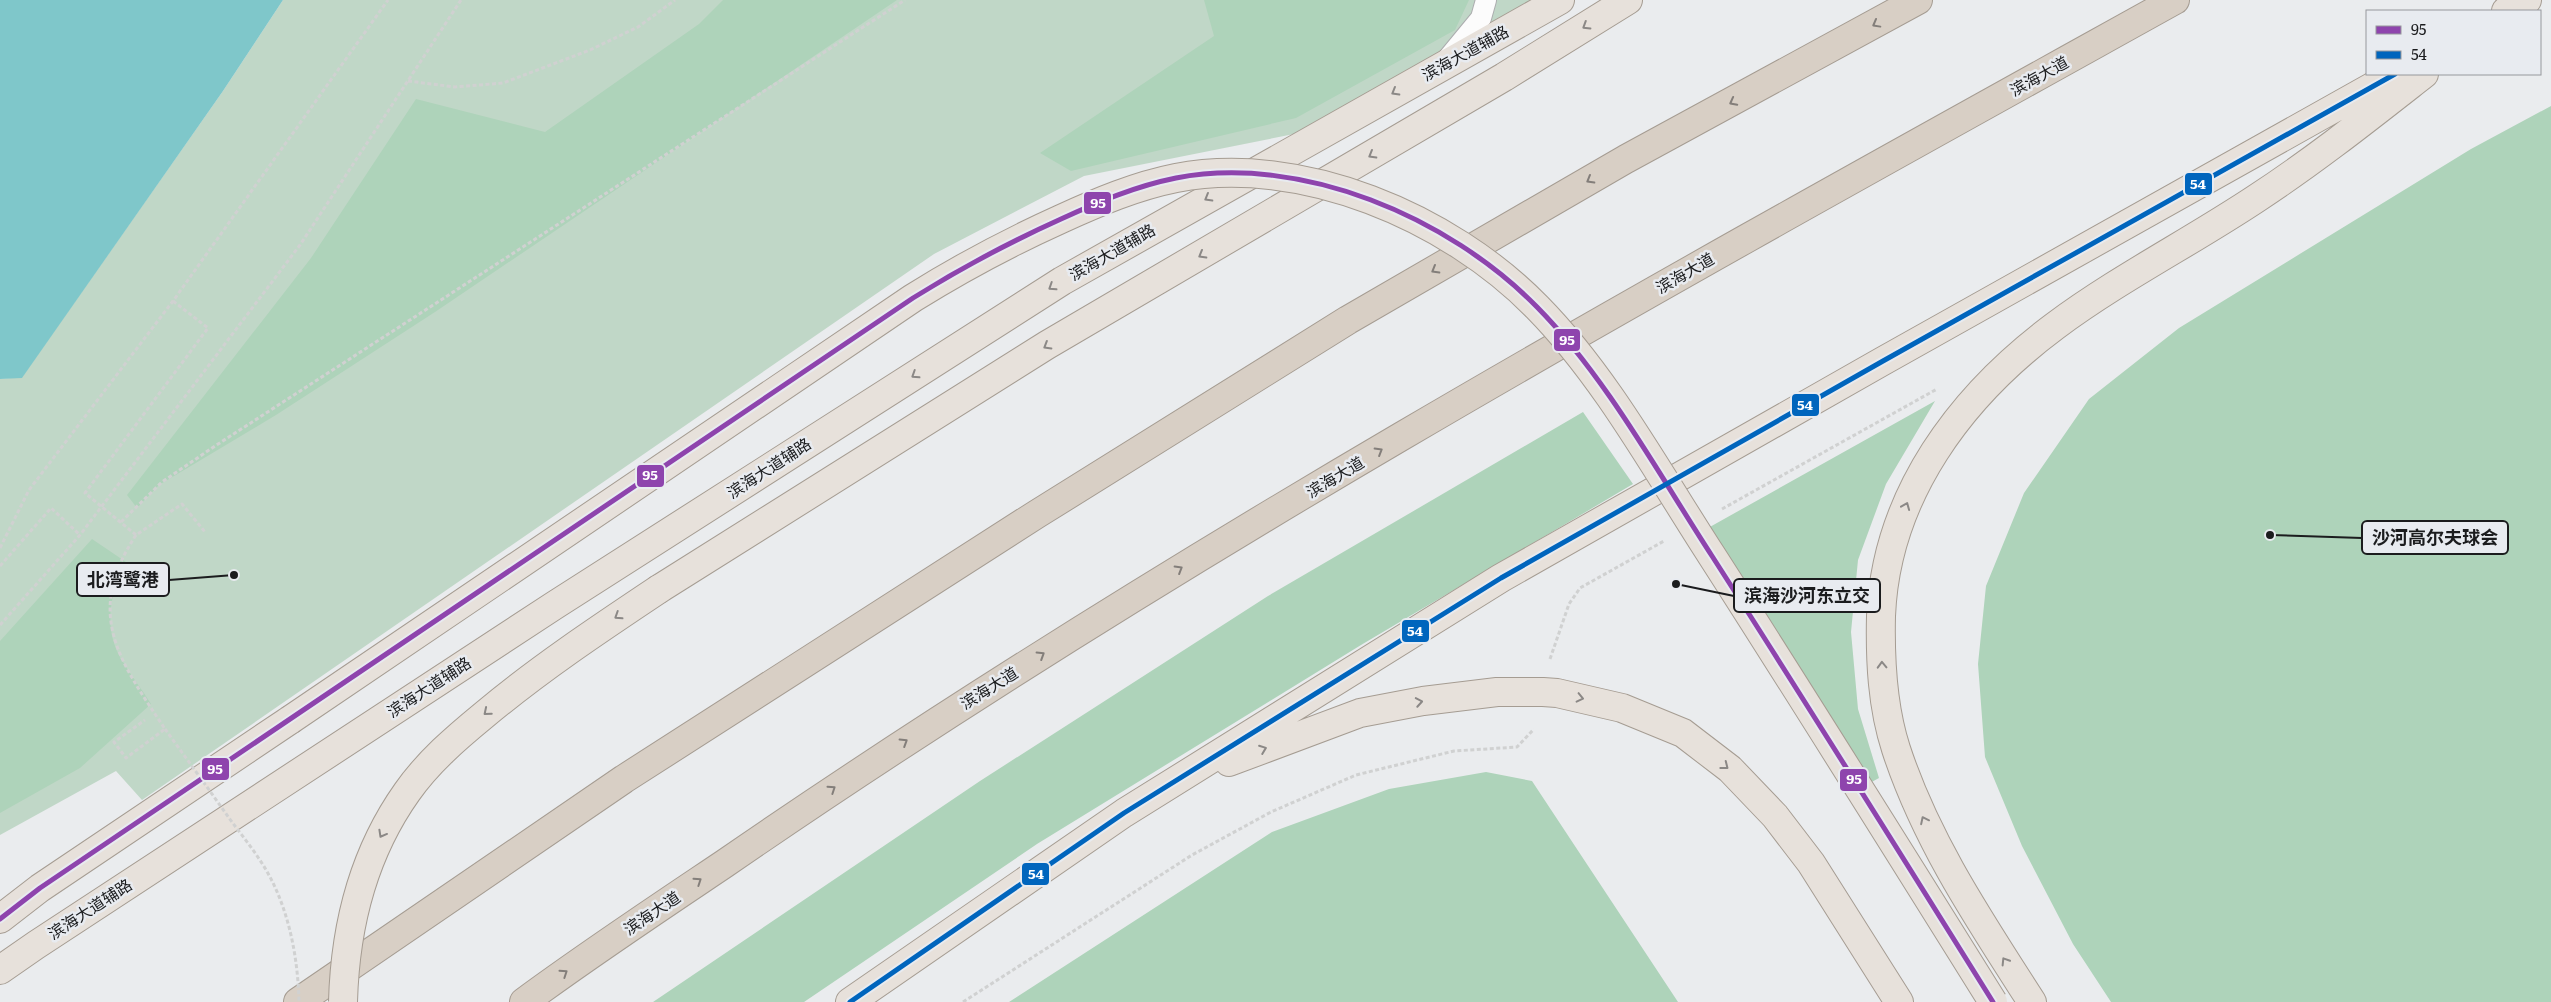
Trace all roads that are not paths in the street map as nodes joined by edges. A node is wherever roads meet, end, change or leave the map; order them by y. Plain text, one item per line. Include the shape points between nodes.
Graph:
1 (1486, 0) edge
2 (1560, 0) edge
3 (1628, 0) edge
4 (1918, 0) edge
5 (2175, 0) edge
6 (2527, 0) edge
7 (2508, 10) edge
8 (1444, 64) junction
9 (2393, 75) edge
10 (2423, 75) edge
11 (1124, 813) junction
12 (0, 919) edge
13 (0, 970) edge
14 (298, 1002) edge
15 (343, 1002) edge
16 (524, 1002) edge
17 (850, 1002) edge
18 (1899, 1002) edge
19 (1993, 1002) edge
20 (2032, 1002) edge

1 - 8 lane via 1481,18
2 - 8 main road, 滨海大道辅路
3 -> 15 main road, bridge via 1504,77 1048,345 659,589 512,691 448,745 407,791 380,837 353,912 344,968
4 -> 14 highway via 1626,159 1348,320 1037,514 624,779
16 -> 5 highway, 滨海大道 via 863,768 1134,596 1740,241
6 - 7 main road
8 -> 13 main road, 滨海大道辅路 via 1062,281 554,604
9 - 11 main road via 1501,578
20 -> 10 main road via 1941,854 1918,808 1895,747 1883,690 1882,605 1889,555 1906,505 1928,460 1961,412 2003,369 2056,325 2257,198 2352,131
11 - 17 main road
11 -> 18 main road via 1222,764 1360,713 1497,692 1557,693 1622,708 1683,733 1730,769 1775,816 1811,863
12 - 19 main road, bridge via 40,888 965,266 1106,198 1175,178 1237,172 1300,180 1370,199 1432,228 1482,260 1536,306 1580,357 1617,409

